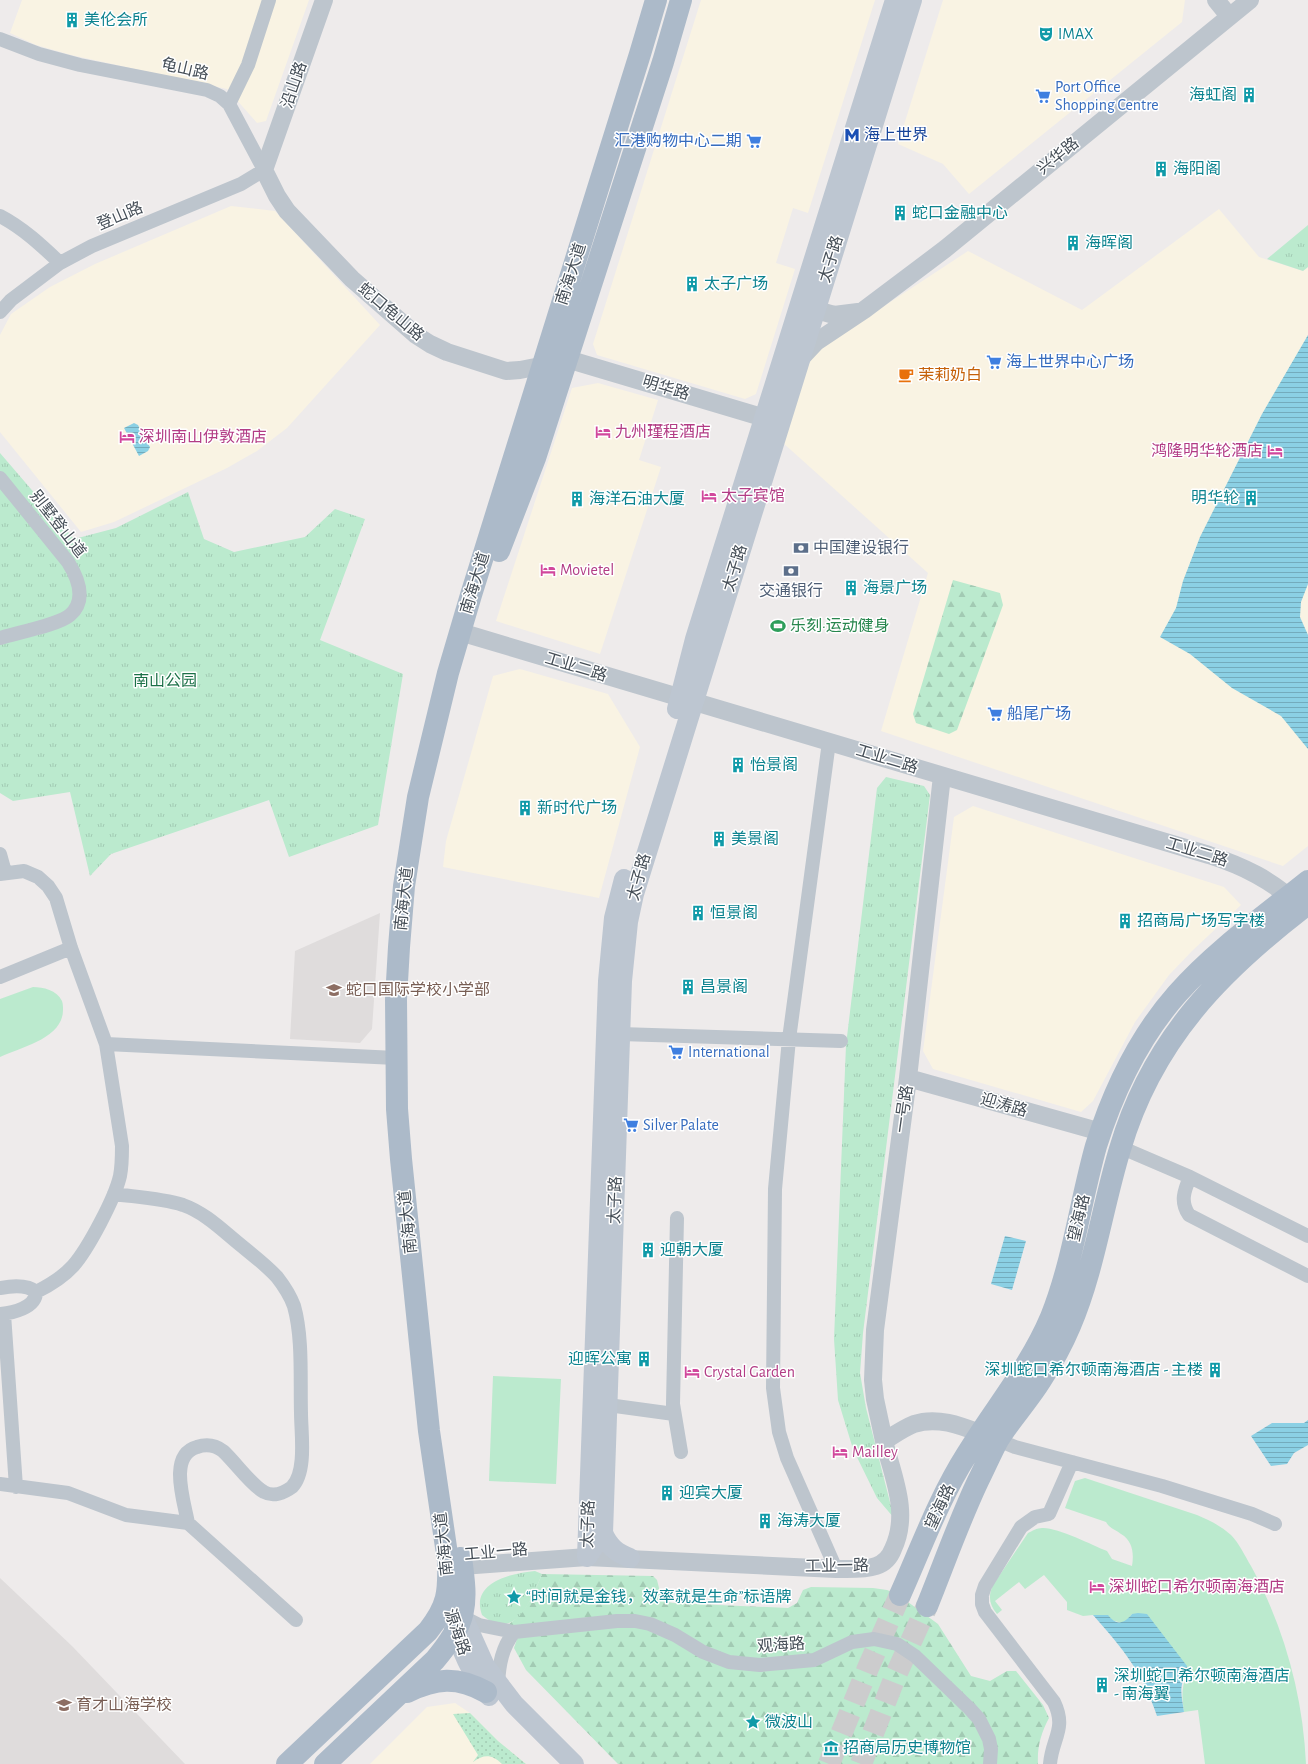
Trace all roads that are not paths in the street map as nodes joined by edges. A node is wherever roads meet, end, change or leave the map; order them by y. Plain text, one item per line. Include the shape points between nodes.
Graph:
1 (269, 0) edge
2 (324, 0) edge
3 (656, 0) edge
4 (681, 0) edge
5 (895, 0) edge
6 (912, 0) edge
7 (1216, 0) edge
8 (1222, 0) edge
9 (1250, 0) edge
10 (1229, 16) junction
11 (0, 39) edge
12 (229, 104) junction
13 (264, 170) junction
14 (0, 216) edge
15 (60, 263) junction
16 (817, 305) junction
17 (864, 310) junction
18 (0, 312) edge
19 (801, 358) junction
20 (566, 361) junction
21 (542, 366) junction
22 (765, 418) junction
23 (0, 478) edge
24 (466, 634) junction
25 (0, 638) edge
26 (687, 700) junction
27 (829, 742) junction
28 (942, 776) junction
29 (0, 854) edge
30 (2, 873) edge
31 (1308, 881) edge
32 (1300, 903) edge
33 (71, 948) junction
34 (0, 977) edge
35 (620, 1034) junction
36 (789, 1039) junction
37 (841, 1041) dead end
38 (106, 1044) junction
39 (396, 1058) junction
40 (908, 1078) junction
41 (1101, 1132) junction
42 (1120, 1147) junction
43 (1190, 1177) junction
44 (114, 1194) junction
45 (677, 1218) dead end
46 (1308, 1236) edge
47 (1308, 1276) edge
48 (0, 1288) edge
49 (36, 1292) junction
50 (2, 1314) edge
51 (608, 1405) junction
52 (674, 1414) junction
53 (989, 1437) junction
54 (884, 1441) junction
55 (681, 1452) dead end
56 (1072, 1462) junction
57 (0, 1484) edge
58 (16, 1487) junction
59 (188, 1523) junction
60 (1275, 1524) dead end
61 (596, 1528) junction
62 (580, 1552) junction
63 (630, 1558) junction
64 (457, 1560) junction
65 (836, 1569) junction
66 (900, 1595) tunnel mouth
67 (446, 1602) junction
68 (927, 1606) tunnel mouth
69 (296, 1620) dead end
70 (459, 1625) junction
71 (514, 1632) junction
72 (492, 1688) junction
73 (396, 1696) junction
74 (287, 1764) edge
75 (325, 1764) edge
76 (556, 1764) edge
77 (574, 1764) edge
78 (990, 1764) edge
79 (1050, 1764) edge

1 - 12 street via 248,65
2 - 13 street, 沿山路
3 - 21 main road, 南海大道
4 - 20 main road, 南海大道
5 - 22 main road, 太子路
6 - 16 main road, 太子路
7 - 10 street
8 - 10 street
9 - 10 street, 兴华路
10 - 17 street, 兴华路 via 945,249
11 - 12 street, 龟山路 via 80,65 207,90
12 - 13 street, 龟山路
13 - 15 street, 登山路 via 241,184 92,246
13 - 21 street, 蛇口龟山路 via 287,212 352,279 416,336 448,352 506,371
14 - 15 street via 37,241
15 - 18 street, 登山路 via 11,300
16 - 17 street, 兴华路 via 820,312 830,315
16 - 19 main road, 太子路
17 - 19 street, 兴华路 via 816,342
19 - 26 main road, 太子路
20 - 21 street, 蛇口龟山路
20 - 22 street, 明华路 via 589,364
20 - 24 main road, 南海大道 via 535,458
21 - 24 main road, 南海大道
22 - 26 main road, 太子路 via 695,639
23 - 25 street, 别墅登山道 via 68,562 80,588 78,603 70,615 57,622
24 - 26 street, 工业二路
24 - 39 main road, 南海大道 via 432,738 418,797 399,947
24 - 64 main road, 南海大道 via 428,806 417,888 408,1000 408,1058 414,1159
26 - 27 street, 工业二路
26 - 35 main road, 太子路 via 634,894 624,961
26 - 61 main road, 太子路 via 623,882 614,918 607,996
27 - 28 street, 工业二路
27 - 36 street
28 - 32 street, 工业二路 via 1233,863 1273,883
28 - 40 street, 一号路
29 - 30 street
30 - 33 street via 24,872 38,877 48,886 56,898
31 - 32 main road, 望海路
32 - 41 main road, 望海路 via 1220,952 1176,995 1138,1049
32 - 42 main road, 望海路 via 1236,963 1192,1009 1154,1067
33 - 34 street
33 - 38 street
35 - 36 street
35 - 51 main road, 太子路
36 - 37 street
36 - 65 street via 775,1189 773,1388 779,1432 787,1458
38 - 39 street
38 - 44 street via 122,1146 120,1178
39 - 64 main road, 南海大道 via 401,1159 429,1431
40 - 41 street, 迎涛路
40 - 54 street, 一号路 via 873,1358 875,1400
41 - 53 main road, 望海路 via 1070,1257 1050,1318
42 - 43 street
42 - 53 main road, 望海路 via 1087,1276 1057,1355 1041,1380
43 - 46 street
43 - 47 street via 1183,1200 1189,1215
44 - 49 street via 94,1235 73,1266
44 - 59 street via 182,1205 204,1216 276,1276 294,1306 298,1337 302,1450 296,1480 284,1492 267,1494 216,1446 192,1448 182,1458 180,1472
45 - 52 street via 672,1404
48 - 49 street via 15,1286
49 - 50 street via 33,1301 27,1306
50 - 58 street
51 - 52 street
51 - 61 main road, 太子路
52 - 55 street
53 - 54 street via 946,1422 924,1421
53 - 56 street
53 - 66 main road, 望海路 via 966,1455 945,1494
53 - 68 main road, 望海路 via 974,1491
54 - 65 street, 工业一路 via 901,1508 897,1541 883,1563 876,1566
56 - 60 street via 1162,1486 1252,1514
56 - 79 street via 1049,1514 1035,1517 1021,1527 982,1595 982,1604 990,1620 1054,1702 1059,1713 1060,1724
57 - 58 street
58 - 59 street via 68,1492 126,1516
59 - 69 street
61 - 62 main road
61 - 63 main road via 612,1548 620,1555
62 - 63 street, 工业一路
62 - 64 street, 工业一路
63 - 65 street, 工业一路
64 - 67 main road, 南海大道 via 448,1582
64 - 70 main road, 南海大道 via 464,1598
67 - 70 main road, 源海路
67 - 74 main road, 南海大道 via 439,1618 428,1631
70 - 71 street, 观海路 via 479,1625
70 - 72 main road, 源海路 via 471,1671
70 - 73 main road via 435,1660
71 - 72 street via 502,1652
71 - 78 street, 观海路 via 635,1621 650,1624 703,1652 729,1662 760,1665 814,1660 852,1642 874,1639 897,1644 915,1656 979,1720 989,1739
72 - 73 main road via 447,1680 430,1683
72 - 76 main road, 源海路 via 502,1711
72 - 77 main road, 源海路
73 - 75 main road

